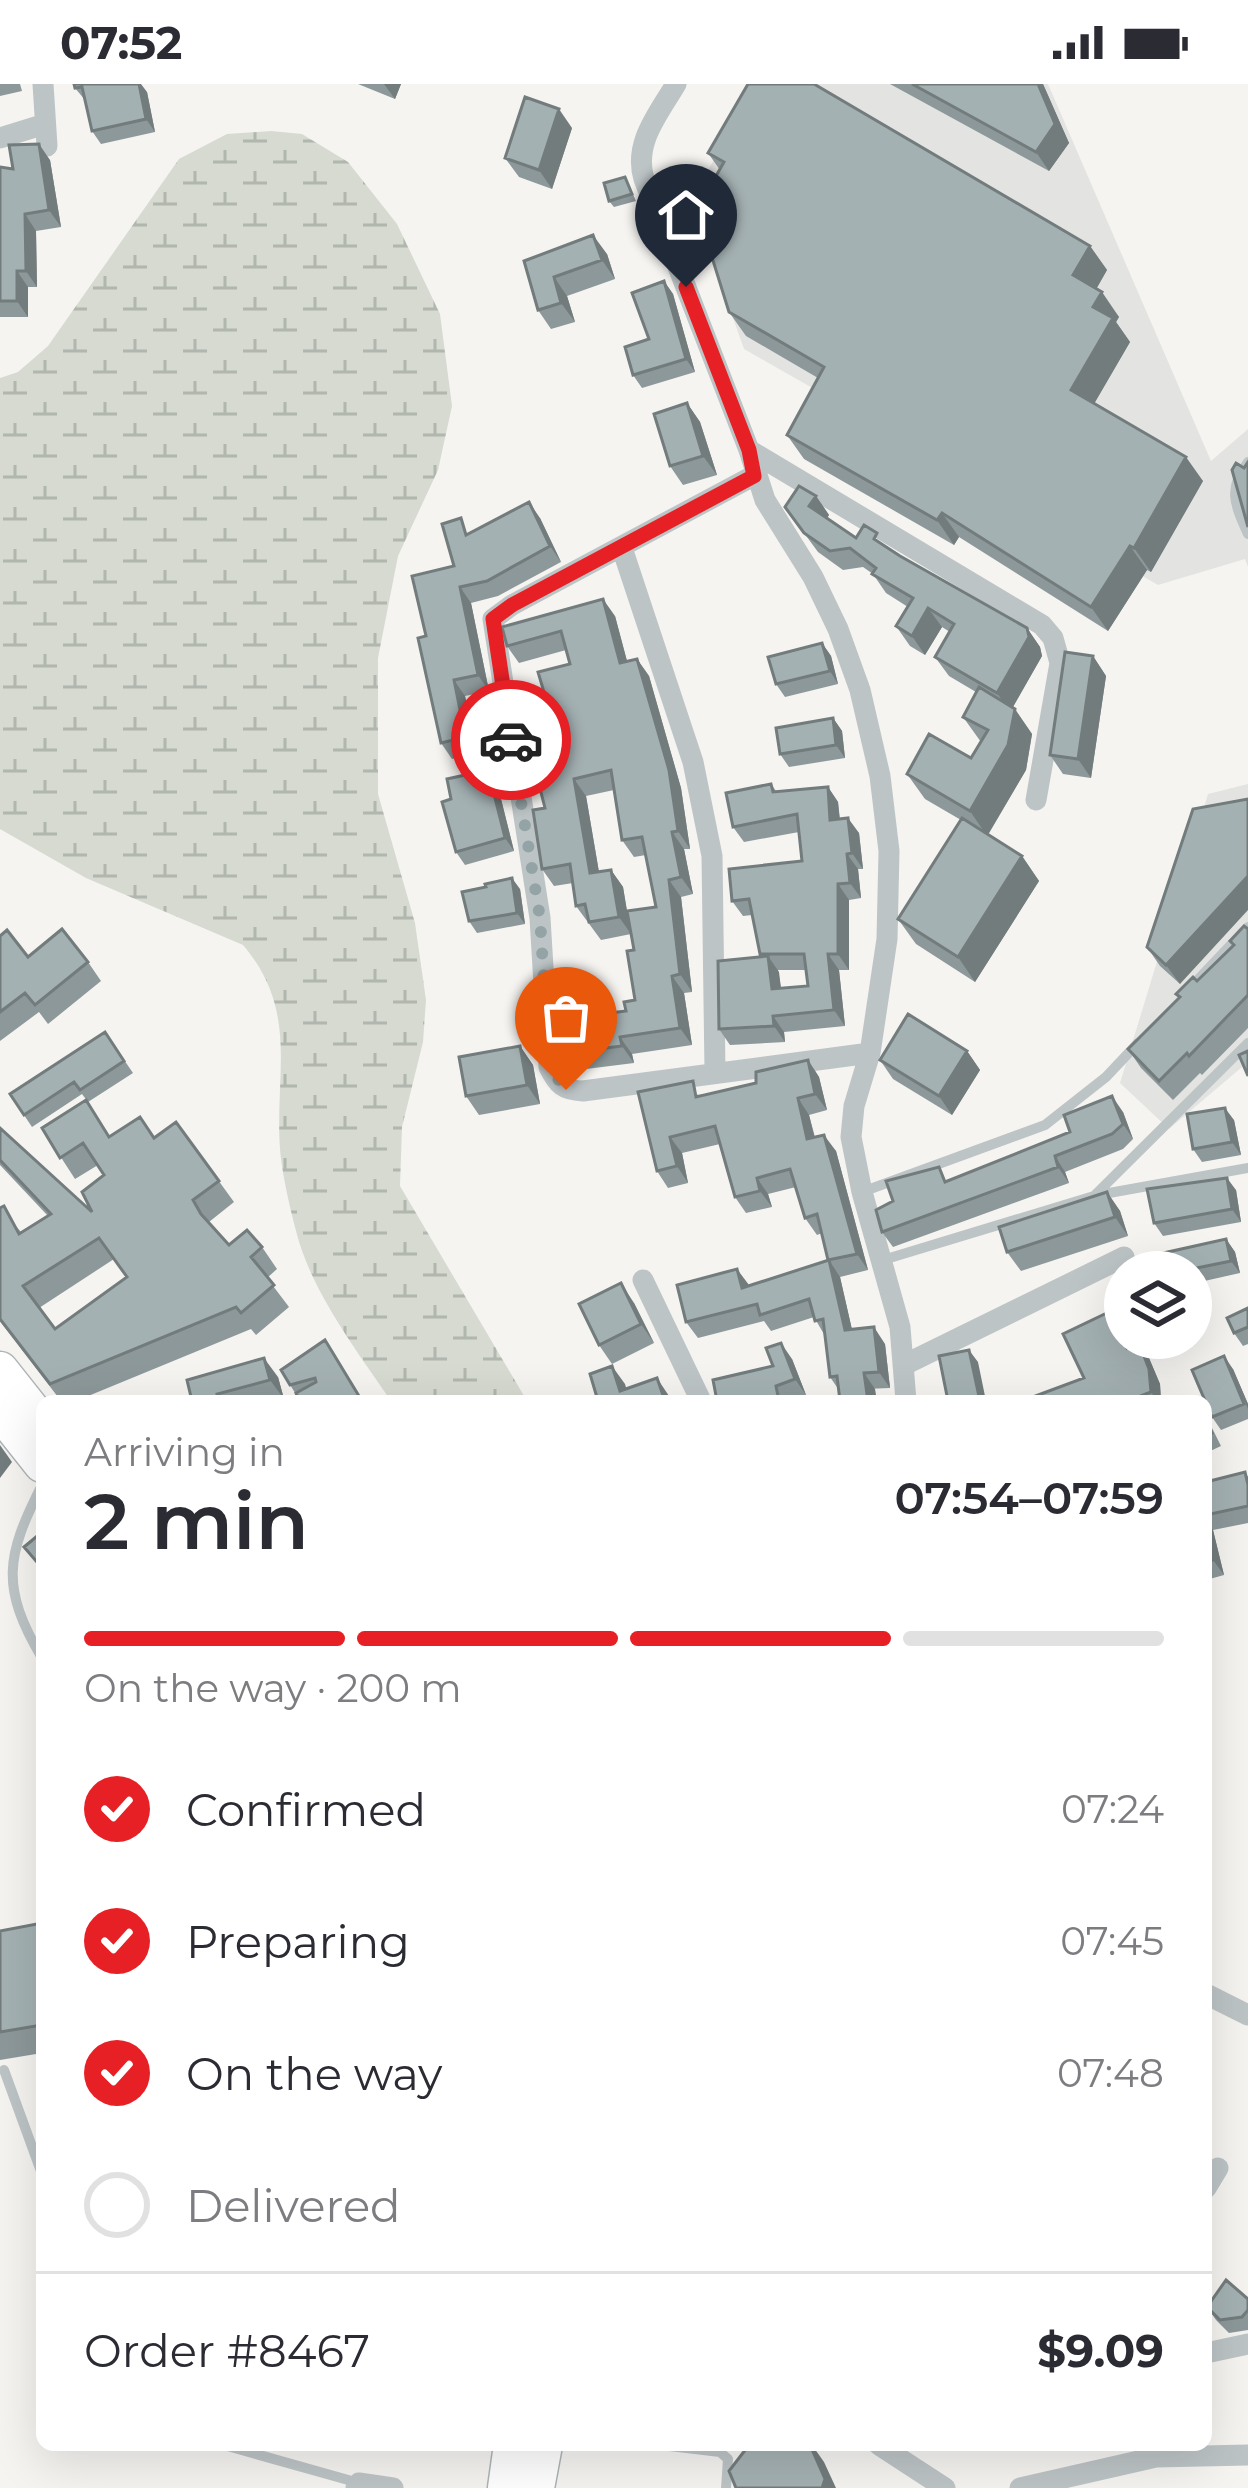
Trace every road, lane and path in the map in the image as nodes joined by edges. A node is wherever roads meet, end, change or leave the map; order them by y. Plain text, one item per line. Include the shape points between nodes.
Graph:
1 (43, 84) edge
2 (676, 84) edge
3 (0, 137) edge
4 (749, 450) junction
5 (1248, 462) edge
6 (754, 476) junction
7 (1248, 534) edge
8 (622, 548) junction
9 (1036, 800) dead end
10 (1248, 927) edge
11 (1185, 994) edge
12 (1153, 1027) edge
13 (1248, 1043) edge
14 (870, 1053) junction
15 (715, 1072) junction
16 (1248, 1168) edge
17 (862, 1192) junction
18 (1094, 1196) junction
19 (883, 1260) junction
20 (1104, 1267) edge
21 (643, 1280) dead end
22 (906, 1364) junction
23 (0, 1370) edge
24 (698, 1395) edge
25 (906, 1395) edge
26 (0, 1411) edge
27 (36, 1415) edge
28 (36, 1456) edge
29 (36, 1497) edge
30 (36, 1646) edge
31 (1212, 1997) edge
32 (1248, 2015) edge
33 (4, 2070) dead end
34 (36, 2158) edge
35 (1248, 2344) edge
36 (1212, 2352) edge
37 (243, 2451) edge
38 (511, 2451) edge
39 (543, 2451) edge
40 (712, 2451) edge
41 (888, 2451) edge
42 (1156, 2451) edge
43 (1248, 2455) edge
44 (357, 2486) edge
45 (1026, 2487) edge
46 (393, 2488) edge
47 (506, 2488) edge
48 (536, 2488) edge
49 (726, 2488) edge
50 (945, 2488) edge

1 - 3 street via 46,135
2 - 4 street via 645,137 640,166
4 - 6 street
4 - 9 street via 1053,638 1060,663
5 - 7 lane via 1232,496
6 - 8 street
6 - 14 street via 838,629 880,776 887,939
8 - 15 street via 693,762 712,856
8 - 15 street via 493,619 540,918 549,1067 566,1090 583,1091
10 - 11 lane
12 - 17 lane via 1045,1125
13 - 18 lane
14 - 15 street
14 - 17 street via 850,1137
16 - 18 lane
17 - 19 street
18 - 19 lane
19 - 22 street
20 - 22 street
21 - 24 street
22 - 25 street
23 - 27 highway
26 - 28 highway
29 - 30 lane via 7,1571
31 - 32 street
33 - 34 lane
35 - 36 street
37 - 44 lane
38 - 47 highway
39 - 48 highway
40 - 49 lane via 728,2459
41 - 50 street
42 - 43 street
42 - 45 street
44 - 46 street

